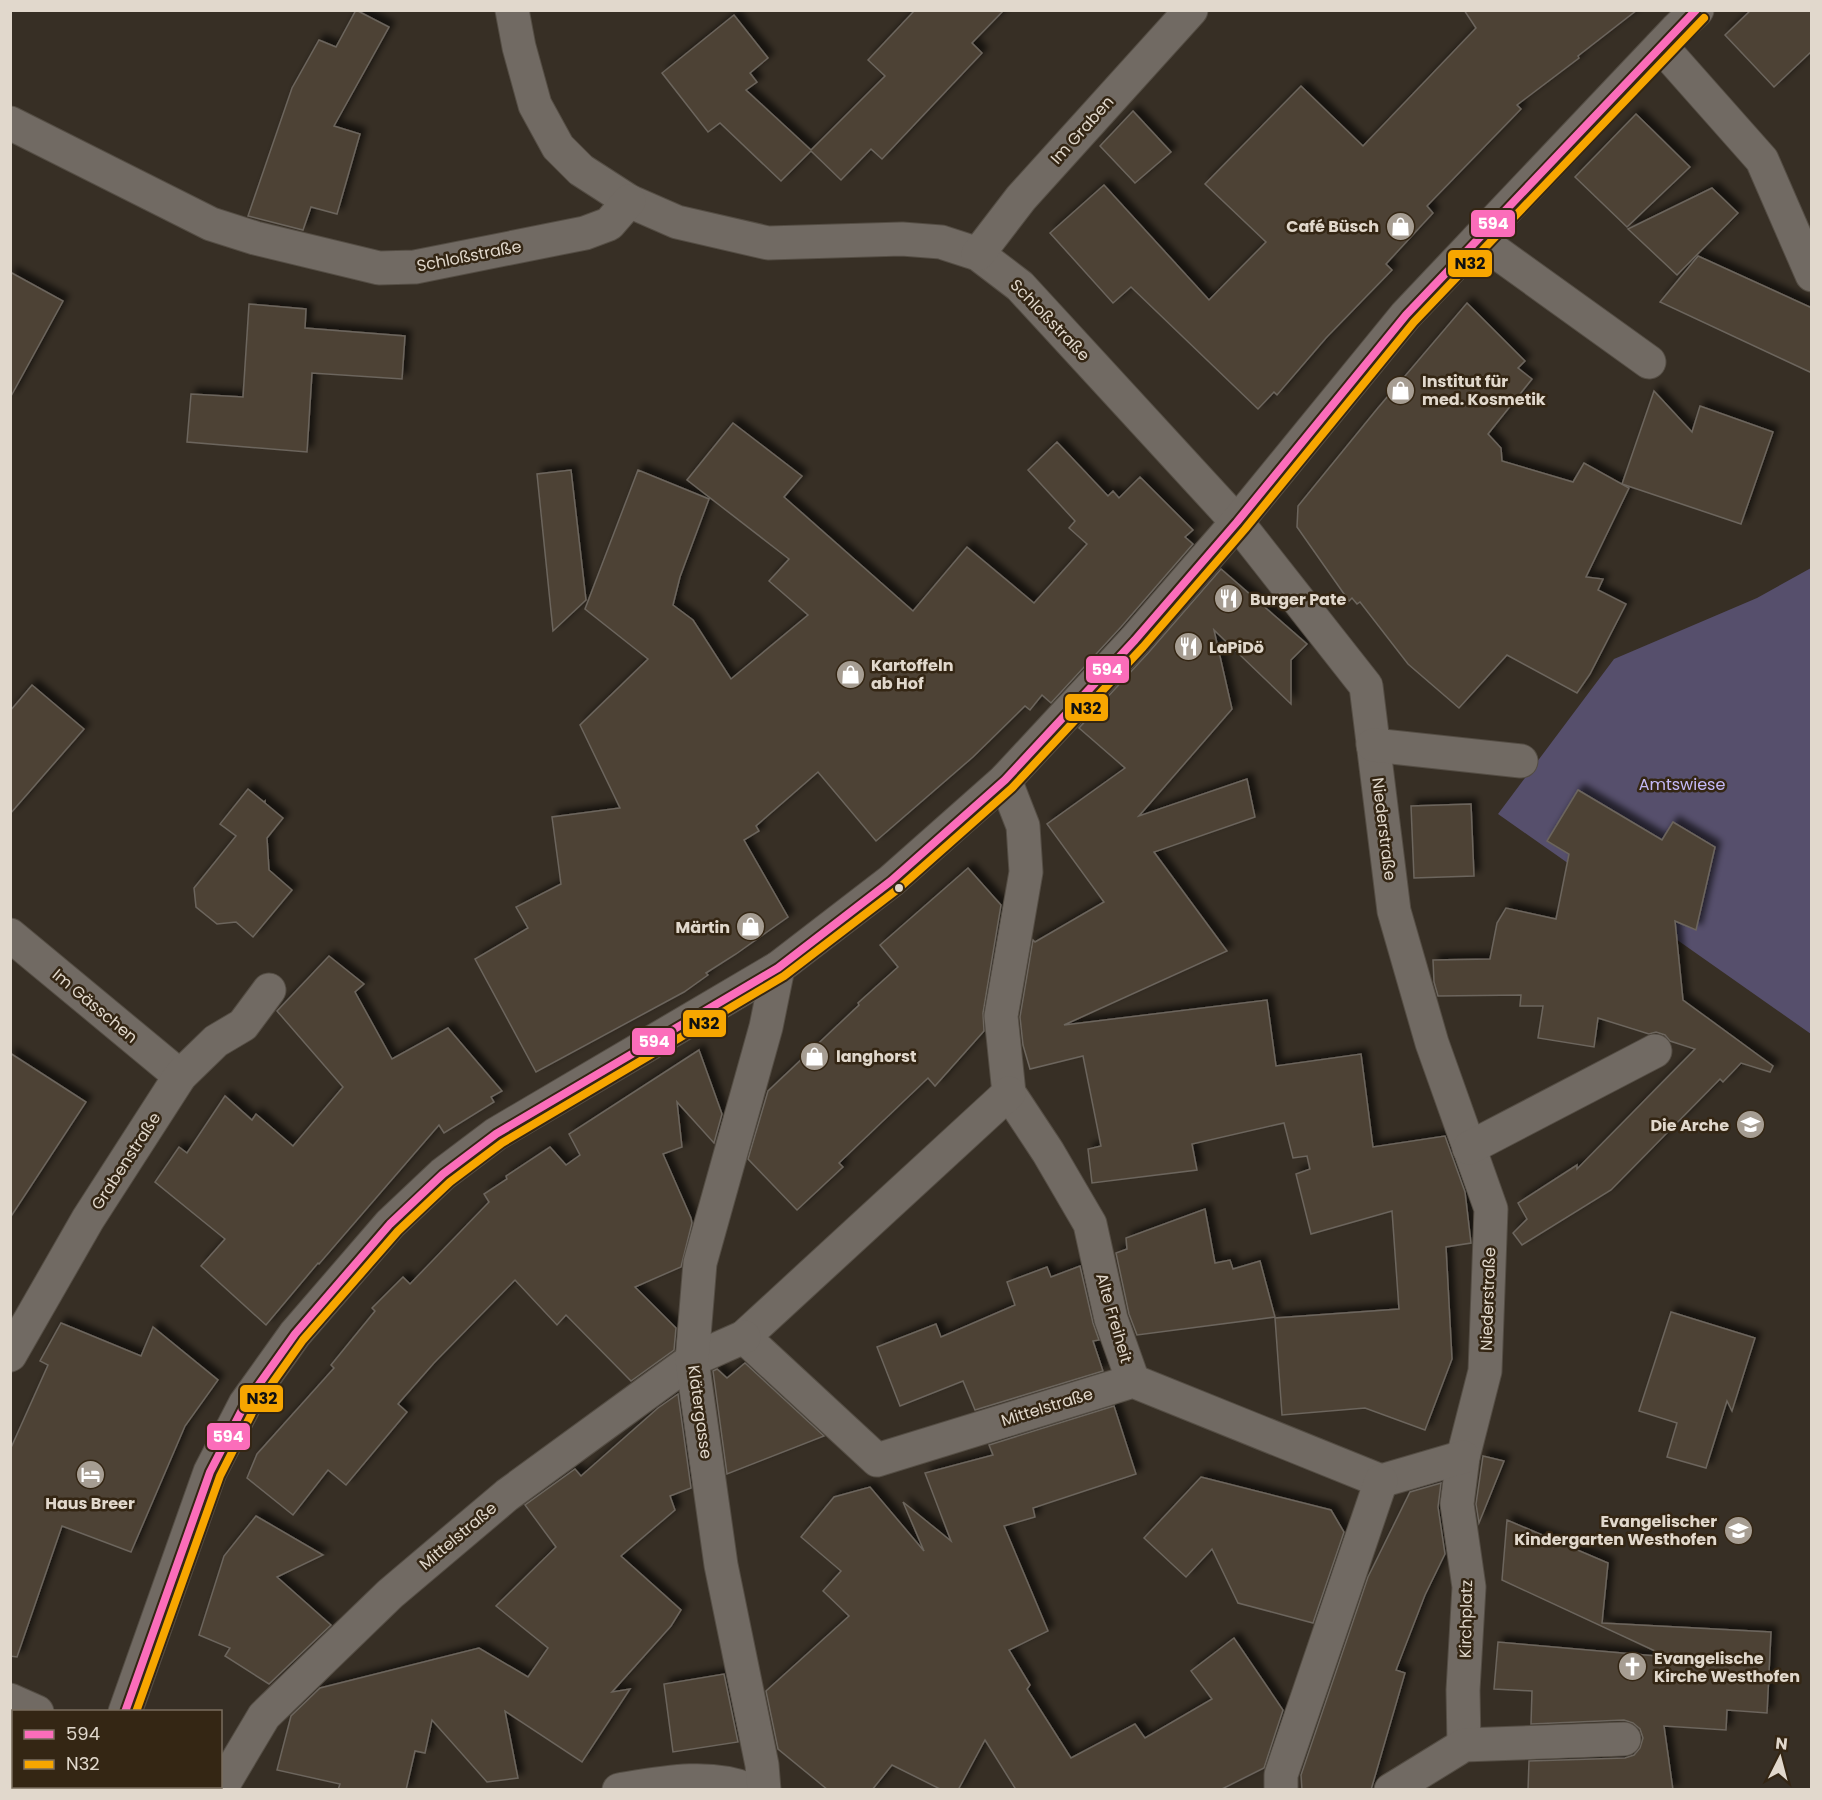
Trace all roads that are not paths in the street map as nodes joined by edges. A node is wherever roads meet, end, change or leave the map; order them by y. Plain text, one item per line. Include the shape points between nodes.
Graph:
1 (512, 10) edge
2 (1191, 10) edge
3 (1697, 10) edge
4 (1661, 46) junction
5 (10, 123) edge
6 (629, 201) junction
7 (1478, 239) junction
8 (978, 254) junction
9 (1812, 275) edge
10 (1649, 362) dead end
11 (1237, 522) junction
12 (1373, 745) junction
13 (1521, 761) dead end
14 (1005, 780) junction
15 (10, 935) edge
16 (778, 968) junction
17 (270, 990) dead end
18 (1655, 1051) dead end
19 (180, 1076) junction
20 (1009, 1093) junction
21 (1469, 1148) junction
22 (744, 1337) junction
23 (10, 1355) edge
24 (692, 1360) junction
25 (1133, 1381) junction
26 (1463, 1457) junction
27 (1380, 1481) junction
28 (10, 1700) edge
29 (32, 1710) edge
30 (126, 1710) edge
31 (1624, 1739) dead end
32 (1464, 1745) junction
33 (222, 1787) edge
34 (619, 1790) edge
35 (750, 1790) edge
36 (764, 1790) edge
37 (1281, 1790) edge
38 (1391, 1790) edge

1 - 6 street, Schloßstraße via 535,105 558,147 581,170
2 - 8 street, Im Graben via 1021,198
3 - 4 street
4 - 7 street
4 - 9 street via 1762,160
5 - 6 street, Schloßstraße via 211,224 379,268 415,267 585,233 609,224
6 - 8 street, Schloßstraße via 677,222 768,243 902,239 941,242
7 - 10 street
7 - 11 street via 1406,315
8 - 11 street, Schloßstraße via 1020,286
11 - 12 street, Niederstraße via 1366,686
11 - 14 street via 1135,640
12 - 13 street
12 - 21 street, Niederstraße via 1394,911 1432,1043
14 - 16 street via 891,881
14 - 20 street, Alte Freiheit via 1023,826 1026,872 1001,1016
15 - 19 street, Im Gässchen
16 - 24 street, Klätergasse via 766,1027 700,1263
16 - 30 street via 496,1134 443,1174 390,1224 295,1334 245,1404 210,1472
17 - 19 street, Grabenstraße via 243,1025 216,1041
18 - 21 street
19 - 23 street, Grabenstraße via 88,1219
20 - 22 street, Mittelstraße
20 - 25 street, Alte Freiheit via 1090,1224 1111,1319
21 - 26 street, Niederstraße via 1491,1209 1485,1371
22 - 24 street, Mittelstraße
22 - 25 street, Mittelstraße via 877,1460
24 - 33 street, Mittelstraße via 507,1495 390,1594 264,1716
24 - 36 street, Klätergasse via 721,1565
25 - 27 street
26 - 27 street
26 - 32 street, Kirchplatz via 1457,1504 1469,1587
27 - 37 street via 1281,1775
28 - 29 street
31 - 32 street
32 - 38 street
34 - 35 street via 704,1781 737,1784

